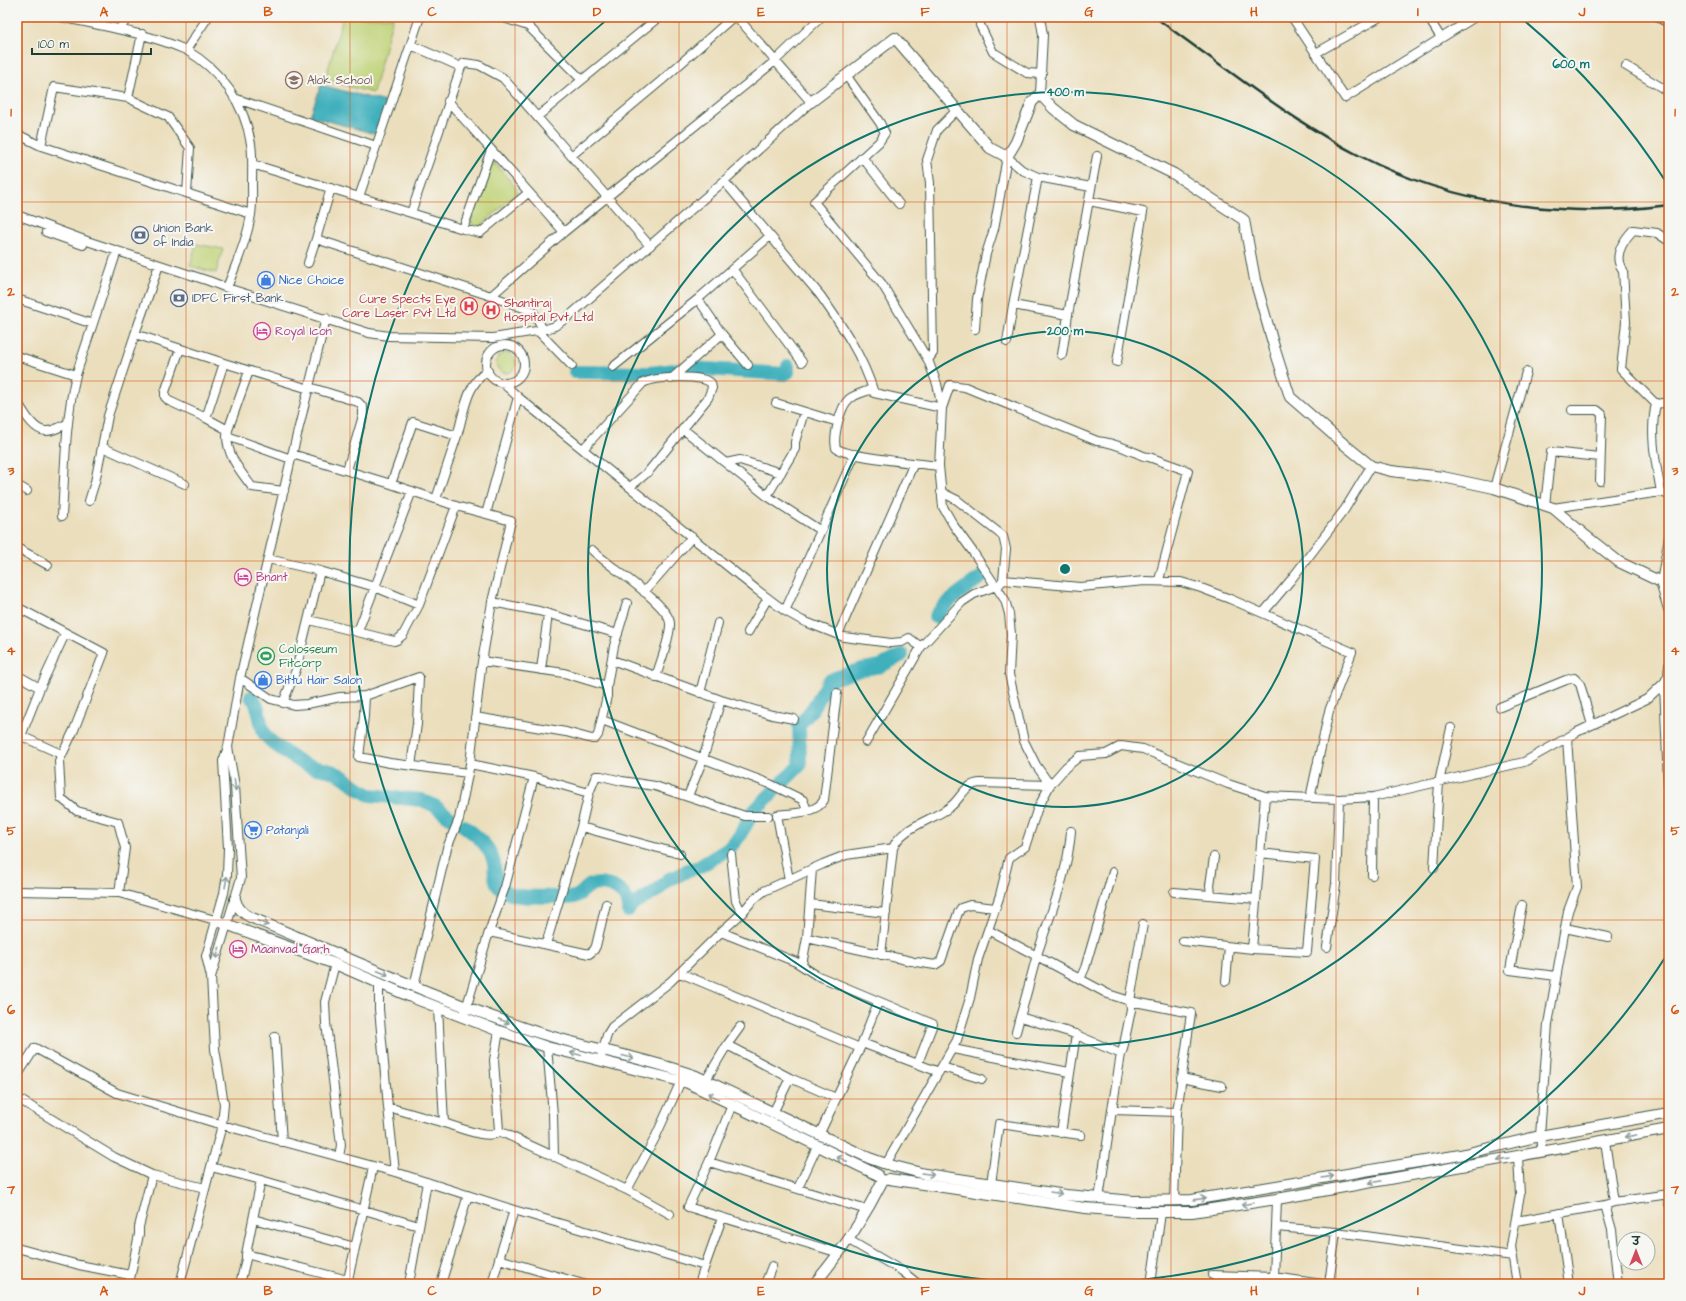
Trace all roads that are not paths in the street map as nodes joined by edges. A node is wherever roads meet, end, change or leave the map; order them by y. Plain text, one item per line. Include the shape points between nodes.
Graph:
1 (61, 17) edge
2 (128, 17) edge
3 (208, 17) edge
4 (420, 17) edge
5 (501, 17) edge
6 (659, 17) edge
7 (733, 17) edge
8 (737, 17) edge
9 (980, 17) edge
10 (1040, 17) edge
11 (1292, 17) edge
12 (1380, 17) edge
13 (1428, 17) edge
14 (1475, 17) edge
15 (1661, 17) edge
16 (820, 18) edge
17 (1669, 22) edge
18 (119, 29) junction
19 (142, 34) junction
20 (1441, 38) junction
21 (411, 45) junction
22 (186, 50) junction
23 (1316, 53) junction
24 (775, 61) junction
25 (1626, 66) dead end
26 (461, 67) junction
27 (1042, 74) junction
28 (846, 75) junction
29 (582, 80) junction
30 (1669, 92) edge
31 (1040, 94) junction
32 (128, 98) junction
33 (234, 98) junction
34 (448, 101) junction
35 (811, 102) junction
36 (957, 110) junction
37 (537, 117) junction
38 (17, 134) edge
39 (41, 146) junction
40 (376, 146) junction
41 (491, 150) junction
42 (571, 156) junction
43 (1097, 156) dead end
44 (862, 157) junction
45 (1006, 157) junction
46 (252, 164) junction
47 (1038, 177) junction
48 (724, 181) junction
49 (1091, 187) junction
50 (331, 188) junction
51 (187, 193) junction
52 (528, 193) junction
53 (359, 197) junction
54 (606, 197) junction
55 (1089, 202) junction
56 (899, 204) dead end
57 (411, 213) junction
58 (251, 214) junction
59 (17, 215) edge
60 (17, 221) edge
61 (463, 229) junction
62 (564, 232) junction
63 (770, 236) junction
64 (316, 240) junction
65 (1669, 240) edge
66 (650, 246) junction
67 (116, 253) junction
68 (308, 263) dead end
69 (158, 267) junction
70 (733, 270) junction
71 (227, 288) junction
72 (491, 296) junction
73 (17, 299) edge
74 (698, 299) junction
75 (1013, 305) junction
76 (1068, 315) junction
77 (326, 318) junction
78 (93, 324) junction
79 (975, 329) dead end
80 (540, 330) junction
81 (135, 334) junction
82 (722, 334) junction
83 (493, 338) junction
84 (1007, 342) dead end
85 (497, 346) junction
86 (180, 349) junction
87 (1062, 355) dead end
88 (17, 356) edge
89 (928, 360) junction
90 (802, 362) dead end
91 (1117, 362) dead end
92 (224, 363) junction
93 (748, 365) dead end
94 (572, 366) dead end
95 (614, 367) dead end
96 (488, 370) junction
97 (249, 371) junction
98 (1526, 372) dead end
99 (76, 375) junction
100 (671, 379) junction
101 (504, 383) junction
102 (309, 388) junction
103 (872, 389) junction
104 (518, 397) junction
105 (17, 401) edge
106 (1669, 402) edge
107 (776, 403) dead end
108 (1656, 404) junction
109 (942, 408) junction
110 (1572, 410) dead end
111 (804, 412) junction
112 (206, 418) junction
113 (838, 422) junction
114 (68, 423) junction
115 (683, 429) junction
116 (228, 433) junction
117 (457, 436) junction
118 (102, 447) junction
119 (583, 449) junction
120 (855, 454) junction
121 (292, 456) junction
122 (1600, 457) junction
123 (726, 463) junction
124 (914, 464) junction
125 (939, 466) junction
126 (1371, 466) junction
127 (347, 470) junction
128 (781, 473) junction
129 (1600, 481) dead end
130 (186, 484) dead end
131 (391, 484) junction
132 (17, 485) edge
133 (630, 488) junction
134 (1494, 488) junction
135 (27, 491) dead end
136 (284, 491) junction
137 (412, 491) junction
138 (941, 492) junction
139 (1665, 494) edge
140 (767, 496) junction
141 (436, 499) junction
142 (89, 501) dead end
143 (456, 506) junction
144 (1549, 506) junction
145 (486, 514) junction
146 (62, 516) dead end
147 (821, 531) junction
148 (692, 537) junction
149 (1669, 537) edge
150 (17, 548) edge
151 (592, 550) dead end
152 (268, 559) junction
153 (48, 566) dead end
154 (320, 571) junction
155 (1003, 580) junction
156 (1159, 580) junction
157 (1661, 582) junction
158 (996, 586) junction
159 (375, 587) junction
160 (644, 592) junction
161 (768, 598) junction
162 (492, 602) junction
163 (627, 603) dead end
164 (419, 605) junction
165 (17, 607) edge
166 (1669, 609) edge
167 (785, 611) junction
168 (1263, 613) junction
169 (548, 614) junction
170 (309, 620) junction
171 (718, 623) dead end
172 (358, 631) junction
173 (748, 632) dead end
174 (64, 634) junction
175 (618, 634) junction
176 (838, 635) junction
177 (921, 647) junction
178 (612, 660) junction
179 (482, 662) junction
180 (1669, 665) edge
181 (541, 670) junction
182 (17, 675) edge
183 (656, 677) junction
184 (240, 678) junction
185 (1666, 684) edge
186 (607, 686) junction
187 (40, 688) junction
188 (700, 693) junction
189 (837, 693) dead end
190 (365, 696) junction
191 (721, 700) junction
192 (283, 703) junction
193 (1500, 707) dead end
194 (475, 717) junction
195 (794, 719) dead end
196 (602, 720) junction
197 (1592, 725) junction
198 (1451, 728) dead end
199 (1567, 738) junction
200 (866, 742) dead end
201 (228, 747) junction
202 (61, 754) junction
203 (703, 759) junction
204 (470, 764) junction
205 (411, 766) junction
206 (468, 773) junction
207 (534, 777) junction
208 (1439, 782) junction
209 (1050, 785) junction
210 (589, 792) junction
211 (688, 796) junction
212 (1265, 796) junction
213 (1373, 797) junction
214 (1310, 798) junction
215 (1339, 799) junction
216 (1669, 809) edge
217 (807, 810) junction
218 (768, 816) dead end
219 (581, 827) junction
220 (1071, 831) dead end
221 (893, 848) junction
222 (1260, 853) junction
223 (680, 854) dead end
224 (731, 854) dead end
225 (1214, 857) dead end
226 (1434, 868) dead end
227 (812, 870) junction
228 (1113, 872) dead end
229 (1372, 875) dead end
230 (789, 880) junction
231 (17, 891) edge
232 (1174, 892) dead end
233 (119, 893) junction
234 (1211, 896) junction
235 (235, 899) junction
236 (1256, 899) junction
237 (606, 904) dead end
238 (810, 904) junction
239 (1522, 905) dead end
240 (995, 908) junction
241 (742, 913) junction
242 (886, 913) junction
243 (215, 920) junction
244 (226, 923) junction
245 (1143, 924) dead end
246 (1565, 928) junction
247 (988, 930) junction
248 (489, 932) junction
249 (721, 932) junction
250 (1608, 937) dead end
251 (806, 938) junction
252 (1183, 941) dead end
253 (546, 944) junction
254 (1229, 947) junction
255 (1327, 947) dead end
256 (1252, 949) junction
257 (881, 955) junction
258 (1037, 956) junction
259 (335, 964) junction
260 (802, 965) junction
261 (680, 973) junction
262 (1556, 976) junction
263 (211, 977) junction
264 (1080, 979) junction
265 (1226, 981) dead end
266 (379, 983) junction
267 (414, 986) junction
268 (1130, 1000) junction
269 (878, 1002) junction
270 (466, 1007) junction
271 (438, 1008) junction
272 (463, 1017) junction
273 (1020, 1017) junction
274 (740, 1027) dead end
275 (499, 1030) junction
276 (1016, 1032) dead end
277 (1076, 1034) junction
278 (275, 1037) dead end
279 (727, 1045) junction
280 (861, 1046) junction
281 (547, 1047) junction
282 (953, 1049) junction
283 (603, 1050) junction
284 (1121, 1054) junction
285 (600, 1061) junction
286 (918, 1063) junction
287 (941, 1069) junction
288 (1069, 1072) junction
289 (17, 1076) edge
290 (790, 1078) junction
291 (1181, 1078) junction
292 (982, 1079) dead end
293 (706, 1080) junction
294 (681, 1081) junction
295 (1222, 1086) dead end
296 (17, 1098) edge
297 (836, 1098) junction
298 (732, 1105) junction
299 (388, 1106) junction
300 (1112, 1110) junction
301 (1177, 1112) junction
302 (773, 1113) junction
303 (1669, 1114) edge
304 (444, 1123) junction
305 (222, 1125) junction
306 (1669, 1130) edge
307 (499, 1131) junction
308 (1061, 1133) junction
309 (819, 1135) junction
310 (1081, 1135) dead end
311 (1540, 1136) junction
312 (1606, 1141) junction
313 (282, 1142) junction
314 (817, 1147) junction
315 (1542, 1152) junction
316 (1518, 1156) junction
317 (339, 1157) junction
318 (554, 1157) junction
319 (709, 1162) junction
320 (888, 1165) junction
321 (211, 1167) junction
322 (373, 1167) junction
323 (395, 1172) junction
324 (152, 1175) junction
325 (883, 1178) junction
326 (261, 1180) junction
327 (427, 1182) junction
328 (991, 1184) junction
329 (205, 1188) junction
330 (798, 1188) junction
331 (627, 1190) junction
332 (1668, 1194) edge
333 (468, 1195) junction
334 (1099, 1199) junction
335 (1277, 1200) junction
336 (1174, 1201) junction
337 (1614, 1202) junction
338 (1669, 1204) edge
339 (1605, 1205) junction
340 (364, 1209) junction
341 (514, 1210) junction
342 (867, 1210) junction
343 (1161, 1213) junction
344 (1559, 1213) junction
345 (670, 1214) dead end
346 (722, 1218) junction
347 (253, 1219) junction
348 (1516, 1221) junction
349 (419, 1226) junction
350 (1276, 1227) junction
351 (1336, 1232) junction
352 (849, 1240) junction
353 (17, 1248) edge
354 (355, 1248) junction
355 (839, 1253) junction
356 (246, 1254) junction
357 (1513, 1256) junction
358 (499, 1259) junction
359 (705, 1266) junction
360 (772, 1266) dead end
361 (130, 1275) junction
362 (1212, 1275) dead end
363 (1274, 1276) junction
364 (347, 1282) edge
365 (128, 1284) edge
366 (180, 1284) edge
367 (240, 1284) edge
368 (409, 1284) edge
369 (441, 1284) edge
370 (492, 1284) edge
371 (583, 1284) edge
372 (700, 1284) edge
373 (765, 1284) edge
374 (814, 1284) edge
375 (918, 1284) edge
376 (1151, 1284) edge
377 (1322, 1284) edge
378 (1329, 1284) edge
379 (1517, 1284) edge
380 (1569, 1284) edge
381 (1618, 1284) edge

1 - 18 street
2 - 18 street
3 - 22 street
4 - 21 street
5 - 29 street via 528,26
6 - 29 street
7 - 42 street via 661,82
8 - 24 street
9 - 27 street via 980,25 993,52 1027,72
10 - 27 street via 1043,35
11 - 23 street
12 - 23 street
13 - 20 street
14 - 20 street
15 - 17 main road
16 - 24 street
18 - 19 street
19 - 22 street
19 - 32 street
20 - 23 street via 1345,98
21 - 26 street
21 - 40 street
22 - 33 street via 200,57 220,77
24 - 35 street
24 - 54 street
25 - 30 street
26 - 34 street
26 - 37 street via 464,63 480,65 503,78
27 - 31 street
28 - 35 street
28 - 36 street via 895,38
28 - 44 street via 885,134
29 - 37 street
31 - 45 street via 1032,102 1016,142
31 - 126 street via 1074,125 1174,174 1244,220 1255,280 1290,397
32 - 39 street via 54,87
32 - 51 street via 168,117 190,148
33 - 40 street
33 - 46 street via 248,130
34 - 41 street
34 - 57 street
35 - 48 street
36 - 45 street via 990,148
36 - 89 street via 937,130 927,160 930,183 933,353
37 - 42 street
38 - 39 street
39 - 51 street
40 - 53 street
41 - 52 street
41 - 61 street
42 - 54 street
43 - 49 street
44 - 56 street
44 - 89 street via 814,202 882,284
45 - 47 street via 1022,170
45 - 79 street via 994,229 977,299
46 - 50 street
46 - 58 street
47 - 49 street
47 - 75 street
48 - 63 street
48 - 66 street
49 - 55 street
50 - 53 street
50 - 64 street
51 - 58 street
52 - 61 street via 483,231 477,233
52 - 62 street
53 - 57 street
54 - 62 street
54 - 66 street
55 - 76 street
55 - 91 street via 1143,212
57 - 61 street
58 - 71 street
59 - 67 street
60 - 67 street
62 - 72 street
63 - 70 street
63 - 103 street via 834,314 860,357
64 - 68 street
64 - 72 street
65 - 108 street via 1657,233 1634,230 1626,239 1618,257 1619,266 1623,270 1626,322 1621,369
66 - 80 street via 568,317 555,326
67 - 69 street
67 - 78 street
69 - 71 street via 205,279
69 - 81 street
70 - 74 street
70 - 90 street
71 - 77 street
72 - 80 street via 532,311
73 - 78 street
74 - 82 street
74 - 95 street
75 - 76 street
75 - 84 street
76 - 87 street
77 - 83 street via 384,336
77 - 102 street
78 - 99 street
80 - 83 street
80 - 94 street
81 - 86 street
81 - 118 street via 108,416
82 - 93 street
82 - 100 street
83 - 85 street
85 - 96 street via 488,355
85 - 101 street via 516,348 525,364 516,380
86 - 92 street
86 - 112 street via 165,397
88 - 99 street
89 - 109 street
92 - 97 street
92 - 112 street
96 - 101 street via 494,379
96 - 117 street via 478,377 473,385
97 - 102 street
97 - 116 street
98 - 134 street
99 - 114 street
100 - 115 street via 698,377 708,380 712,385 710,395
100 - 119 street via 650,380 640,386
101 - 104 street
102 - 121 street
102 - 127 street via 358,402 363,407 363,416
103 - 109 street via 874,393
103 - 113 street via 848,400
104 - 119 street
104 - 145 street
105 - 114 street via 41,430 50,431
106 - 108 street
107 - 111 street
108 - 139 street via 1654,452
109 - 125 street
109 - 156 street via 950,386 965,387 1097,441 1188,471
110 - 122 street via 1597,410 1602,414
111 - 113 street
111 - 128 street via 795,450
112 - 116 street
113 - 120 street via 836,448
114 - 146 street
115 - 123 street
115 - 133 street via 648,472
116 - 121 street
116 - 136 street via 228,445 234,461 252,487
117 - 131 street via 413,422
117 - 141 street
118 - 130 street
118 - 142 street
119 - 133 street
120 - 124 street
120 - 147 street
121 - 127 street
121 - 136 street
122 - 129 street
122 - 144 street via 1551,452
123 - 128 street via 740,460
123 - 140 street
124 - 125 street
124 - 176 street
125 - 138 street
126 - 134 street
126 - 168 street via 1345,509
127 - 131 street
128 - 140 street
131 - 137 street
132 - 135 street
133 - 148 street
134 - 144 street
136 - 152 street
137 - 141 street
137 - 159 street
138 - 155 street via 957,500 1003,536 1006,549
138 - 158 street via 945,513
139 - 144 street
140 - 147 street
141 - 143 street
143 - 145 street
143 - 164 street
144 - 157 street via 1619,562
145 - 162 street via 511,521
147 - 167 street
148 - 160 street
148 - 161 street
149 - 157 street
150 - 153 street
151 - 160 street via 602,561
152 - 154 street
152 - 184 street
154 - 159 street
154 - 170 street
155 - 156 street via 1080,587
155 - 158 street
156 - 168 street via 1181,582 1201,588
157 - 166 street
158 - 177 street via 974,594 962,602
158 - 209 street via 1006,600 1009,614 1009,674 1024,740 1036,765
159 - 164 street
159 - 172 street
160 - 183 street via 663,609 670,620 670,631
161 - 167 street
161 - 173 street
162 - 169 street
162 - 179 street
163 - 175 street
164 - 172 street via 403,635 397,640 387,640
165 - 174 street
167 - 176 street
168 - 214 street via 1352,652 1329,711
169 - 175 street
169 - 181 street
170 - 172 street
170 - 192 street via 296,670
171 - 188 street
174 - 187 street
174 - 202 street via 104,653 74,730
175 - 178 street
176 - 177 street via 891,643 910,638
177 - 200 street
178 - 183 street
178 - 186 street
179 - 181 street
179 - 194 street
180 - 185 street
181 - 186 street via 575,676
182 - 187 street
183 - 188 street
184 - 192 street via 268,698
184 - 201 street
185 - 197 street via 1646,698
185 - 216 street
186 - 196 street
187 - 202 street via 21,736
188 - 191 street
189 - 217 street via 825,794 819,805
190 - 192 street via 340,697 300,704
190 - 205 street via 359,757
190 - 205 street via 419,677 417,724
191 - 195 street
191 - 203 street
193 - 197 street via 1574,678 1580,684
194 - 196 street via 566,732 592,740 598,735
194 - 204 street
196 - 203 street
197 - 199 street
198 - 208 street
199 - 208 street via 1524,762
199 - 246 street via 1576,887
201 -> 235 street via 235,786 242,870
243 -> 201 street via 227,875 228,848 222,766
202 - 233 street via 61,798 77,811 118,822 125,848
203 - 211 street
203 - 217 street via 770,784 801,799 805,802
204 - 206 street
204 - 207 street
205 - 206 street
206 - 267 street via 459,819 447,848
207 - 210 street
207 - 248 street via 503,891
208 - 213 street
208 - 226 street
209 - 212 street via 1080,756 1106,754 1121,746 1144,750
209 - 221 street via 971,784 951,806 902,834
209 - 240 street via 1037,810 1025,847 1009,858
210 - 211 street via 594,780 599,776 655,786
210 - 219 street
211 - 218 street via 749,817
212 - 214 street
212 - 222 street
213 - 215 street
213 - 229 street
214 - 215 street
215 - 255 street via 1336,884
217 - 230 street via 777,815
219 - 223 street
219 - 253 street
220 - 258 street via 1070,847 1060,888
221 - 227 street via 846,856
221 - 242 street
222 - 236 street
222 - 256 street via 1314,859 1307,952
224 - 241 street via 736,901
225 - 234 street
227 - 230 street
227 - 238 street
228 - 264 street
230 - 241 street via 757,896
231 - 233 street
232 - 234 street
233 - 243 street
234 - 236 street
235 - 244 street
235 -> 267 street via 242,912 250,917
236 - 256 street
237 - 253 street via 596,946 591,952 584,954
238 - 242 street
238 - 251 street
239 - 262 street via 1510,970
240 - 247 street
240 - 257 street via 970,905 961,908 938,964 931,965
241 - 249 street
242 - 257 street
243 - 244 street
243 - 263 street via 206,956
244 - 259 street
244 -> 263 street
245 - 268 street
246 - 250 street
246 - 262 street
247 - 258 street
247 - 282 street via 978,959 960,1034
248 - 253 street
248 - 270 street
249 - 260 street
249 - 261 street
251 - 257 street
251 - 260 street
252 - 254 street
254 - 256 street
254 - 265 street
258 - 264 street
258 - 273 street
259 - 266 street
259 - 317 street via 325,1002 342,1146
260 - 269 street via 816,975
261 - 280 street
261 - 283 street via 612,1027
262 - 311 street via 1548,1024
263 - 305 street via 215,1049 224,1104
264 - 268 street via 1108,994
266 - 271 street
266 - 299 street
267 - 270 street
268 - 284 street via 1131,1010
268 - 291 street via 1190,1013
269 - 280 street
269 - 286 street via 933,1024
270 - 272 street
270 -> 283 street via 527,1029
271 - 272 street
271 - 304 street
272 - 275 street
273 - 276 street
273 - 277 street
274 - 279 street
275 - 281 street
275 - 307 street via 494,1060
277 - 284 street
277 - 288 street
278 - 313 street
279 - 290 street
279 - 293 street
280 - 286 street
280 - 297 street
285 -> 281 street
281 - 318 street
282 - 287 street
282 - 288 street
283 - 285 street
283 -> 293 street
284 - 300 street
285 - 294 street
286 - 287 street
287 - 292 street
287 - 320 street
288 - 308 street
289 - 305 street via 35,1048 117,1094
290 - 297 street
290 - 302 street
291 - 295 street
291 - 301 street
293 - 302 street
298 -> 294 street
294 - 331 street via 656,1138
296 - 324 street via 114,1157
297 - 309 street
298 - 314 street
298 - 319 street
299 - 304 street
299 - 323 street
300 - 301 street
300 - 334 street
301 - 336 street
302 - 309 street
303 - 311 street
304 - 307 street via 486,1135 494,1135
305 - 313 street
305 - 321 street
306 -> 312 street
307 - 318 street
308 - 310 street
308 - 328 street via 999,1124
309 - 320 street
311 - 315 street
336 -> 311 street via 1452,1156
312 - 315 street
312 - 337 street
313 - 317 street
325 -> 314 street
314 - 330 street
315 - 316 street
316 -> 335 street
316 - 348 street via 1520,1195
317 - 322 street
318 - 331 street
319 - 330 street
319 - 346 street via 688,1207
320 - 325 street via 892,1168 893,1174
320 -> 328 street via 925,1174
321 - 326 street
321 - 329 street
322 - 323 street
322 - 340 street
323 - 327 street
324 - 329 street
324 - 361 street
325 - 342 street
325 - 343 street via 1084,1208
326 - 340 street
326 - 347 street
327 - 333 street
327 - 349 street
328 -> 334 street
329 - 366 street
330 - 342 street
331 - 345 street
332 - 337 street
332 - 338 street
333 - 341 street
333 - 369 street
334 - 336 street
335 -> 343 street via 1208,1210
335 - 350 street
337 - 339 street
339 - 344 street
339 - 381 street via 1612,1230
340 - 349 street
340 - 354 street
341 - 358 street
341 - 359 street
342 - 352 street
343 - 376 street
344 - 348 street
344 - 380 street
346 - 355 street
346 - 359 street
347 - 354 street
347 - 356 street
348 - 357 street via 1511,1246
349 - 368 street
350 - 351 street
350 - 363 street
351 - 357 street
351 - 378 street
352 - 355 street
352 - 375 street via 902,1271
353 - 361 street via 78,1265
354 - 364 street
355 - 374 street
356 - 364 street
356 - 367 street
357 - 379 street
358 - 370 street
358 - 371 street
359 - 372 street
360 - 373 street
361 - 365 street
362 - 363 street
363 - 377 street

